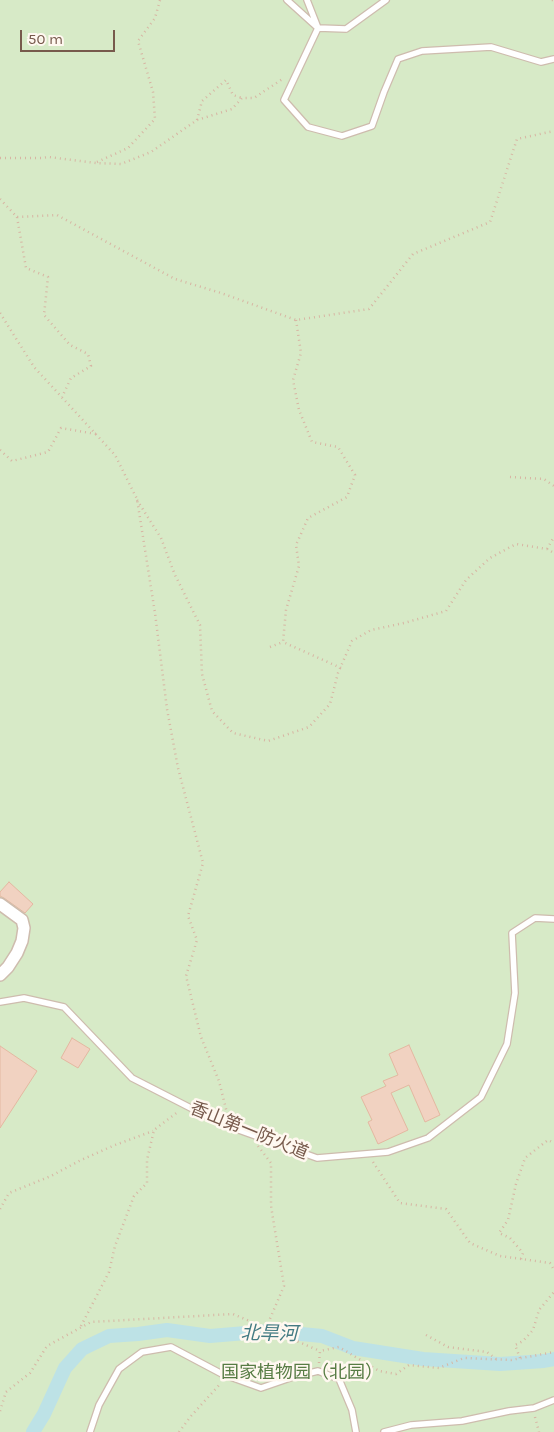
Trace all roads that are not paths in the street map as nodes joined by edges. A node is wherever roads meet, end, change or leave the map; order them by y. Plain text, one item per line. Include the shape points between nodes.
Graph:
1 (287, 0) edge
2 (307, 0) edge
3 (386, 0) edge
4 (318, 28) junction
5 (554, 59) edge
6 (0, 904) edge
7 (554, 919) edge
8 (0, 975) edge
9 (0, 1002) edge
10 (554, 1400) edge
11 (90, 1432) edge
12 (356, 1432) edge
13 (384, 1432) edge

1 - 4 lane
2 - 4 lane
3 - 4 lane via 346,29
4 - 5 lane via 284,100 308,127 342,136 372,126 398,60 422,51 491,47 541,62
6 - 8 street via 22,920 24,928 17,953
7 - 9 lane, 香山第一防火道 via 535,918 512,933 516,993 507,1044 481,1097 428,1138 388,1152 316,1158 230,1127 132,1078 64,1007 24,998
10 - 13 lane via 534,1408 462,1421 411,1425
11 - 12 lane via 99,1405 119,1369 142,1352 171,1347 260,1388 318,1371 339,1378 352,1410

